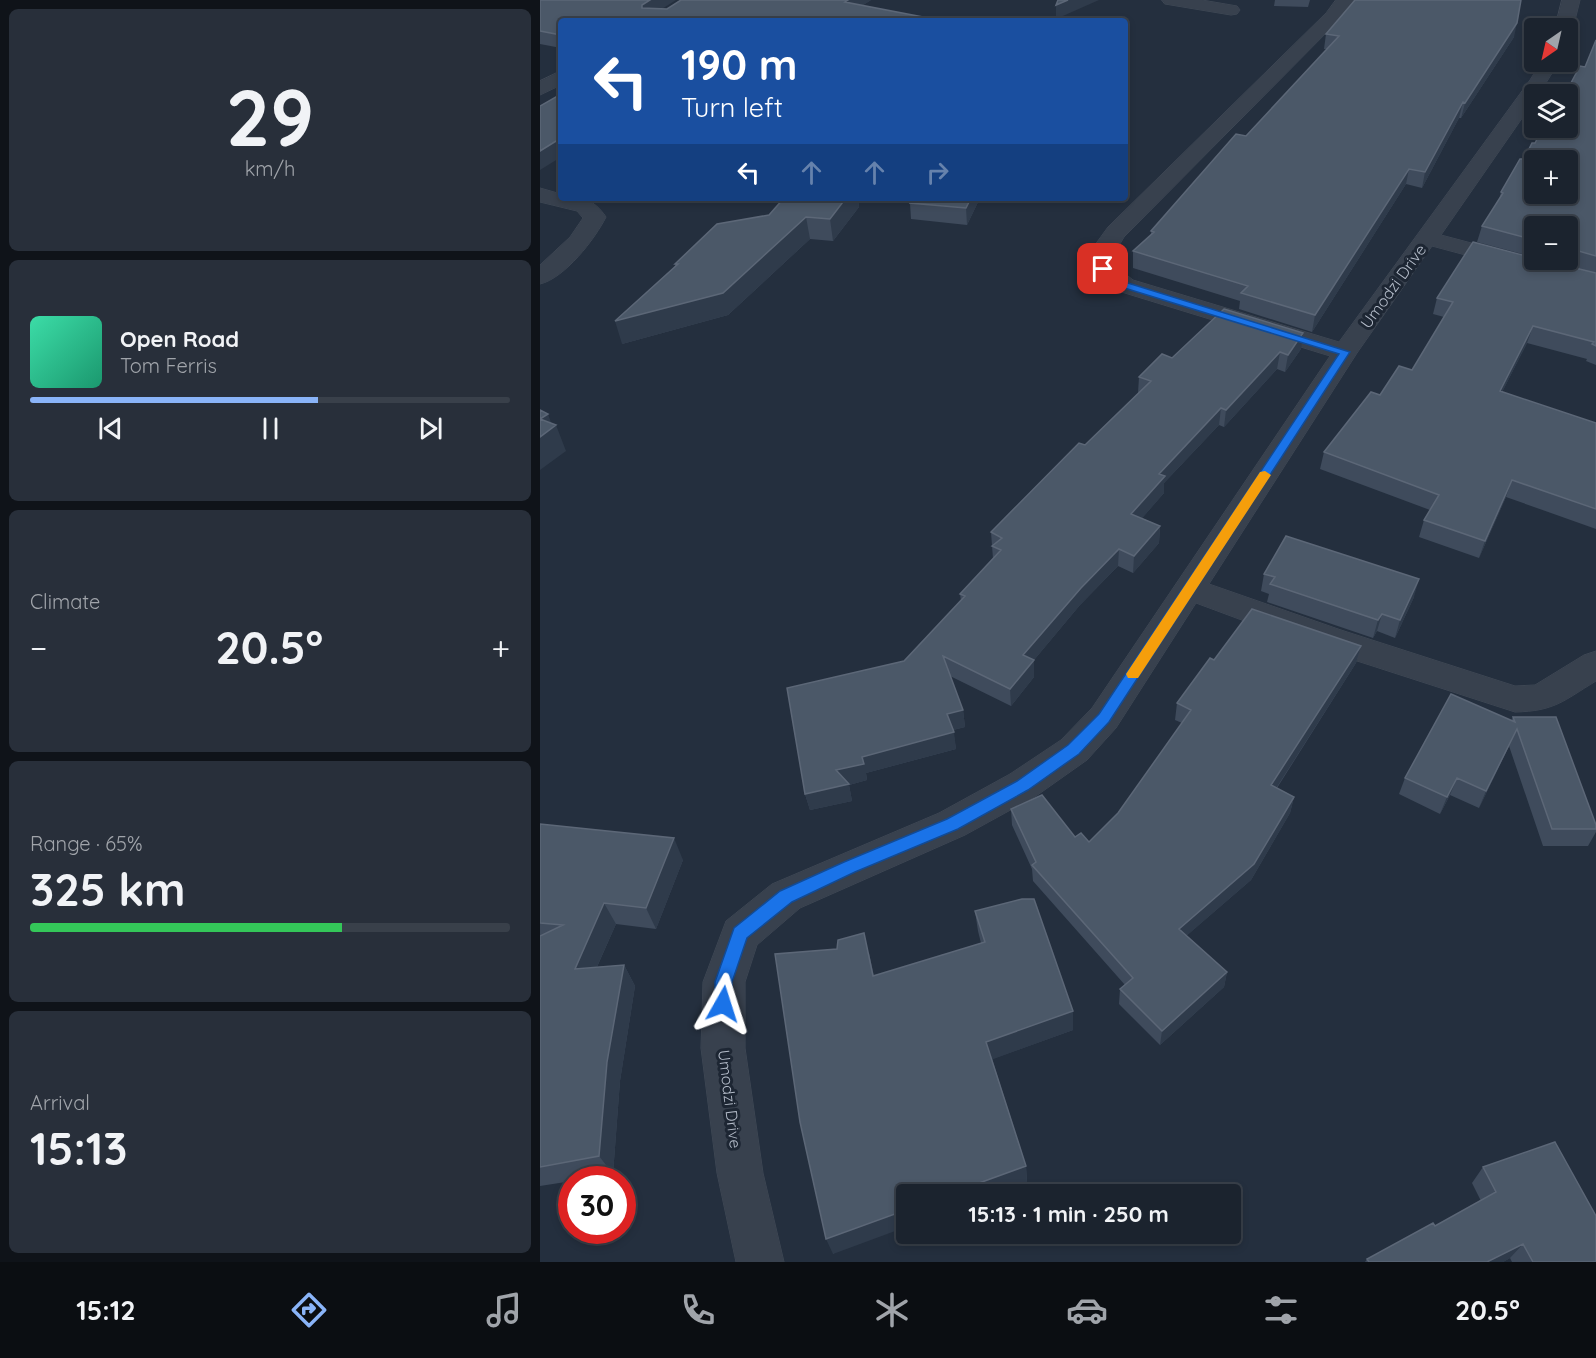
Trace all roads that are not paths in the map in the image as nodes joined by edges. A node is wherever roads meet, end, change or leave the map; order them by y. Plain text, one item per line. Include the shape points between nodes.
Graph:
1 (1171, 0) edge
2 (1345, 0) edge
3 (1571, 0) edge
4 (1231, 10) dead end
5 (1566, 18) edge
6 (1544, 72) edge
7 (558, 79) edge
8 (540, 89) edge
9 (540, 195) edge
10 (558, 199) edge
11 (565, 201) edge
12 (1427, 238) junction
13 (540, 277) edge
14 (1596, 283) edge
15 (1345, 352) junction
16 (1190, 589) junction
17 (1596, 664) edge
18 (760, 1262) edge

1 - 4 street
2 - 15 street via 1116,232 1100,259 1103,269 1124,285
3 - 5 street
6 - 12 street, Umodzi Drive
7 - 8 street
9 - 10 street
11 - 13 street via 585,206 595,217 562,258
12 - 14 street
12 - 15 street, Umodzi Drive
15 - 16 street, Umodzi Drive
16 - 17 street via 1515,699 1541,698
16 - 18 street, Umodzi Drive via 1104,718 1074,750 1023,785 952,824 786,896 740,934 724,982 723,1048 740,1173

